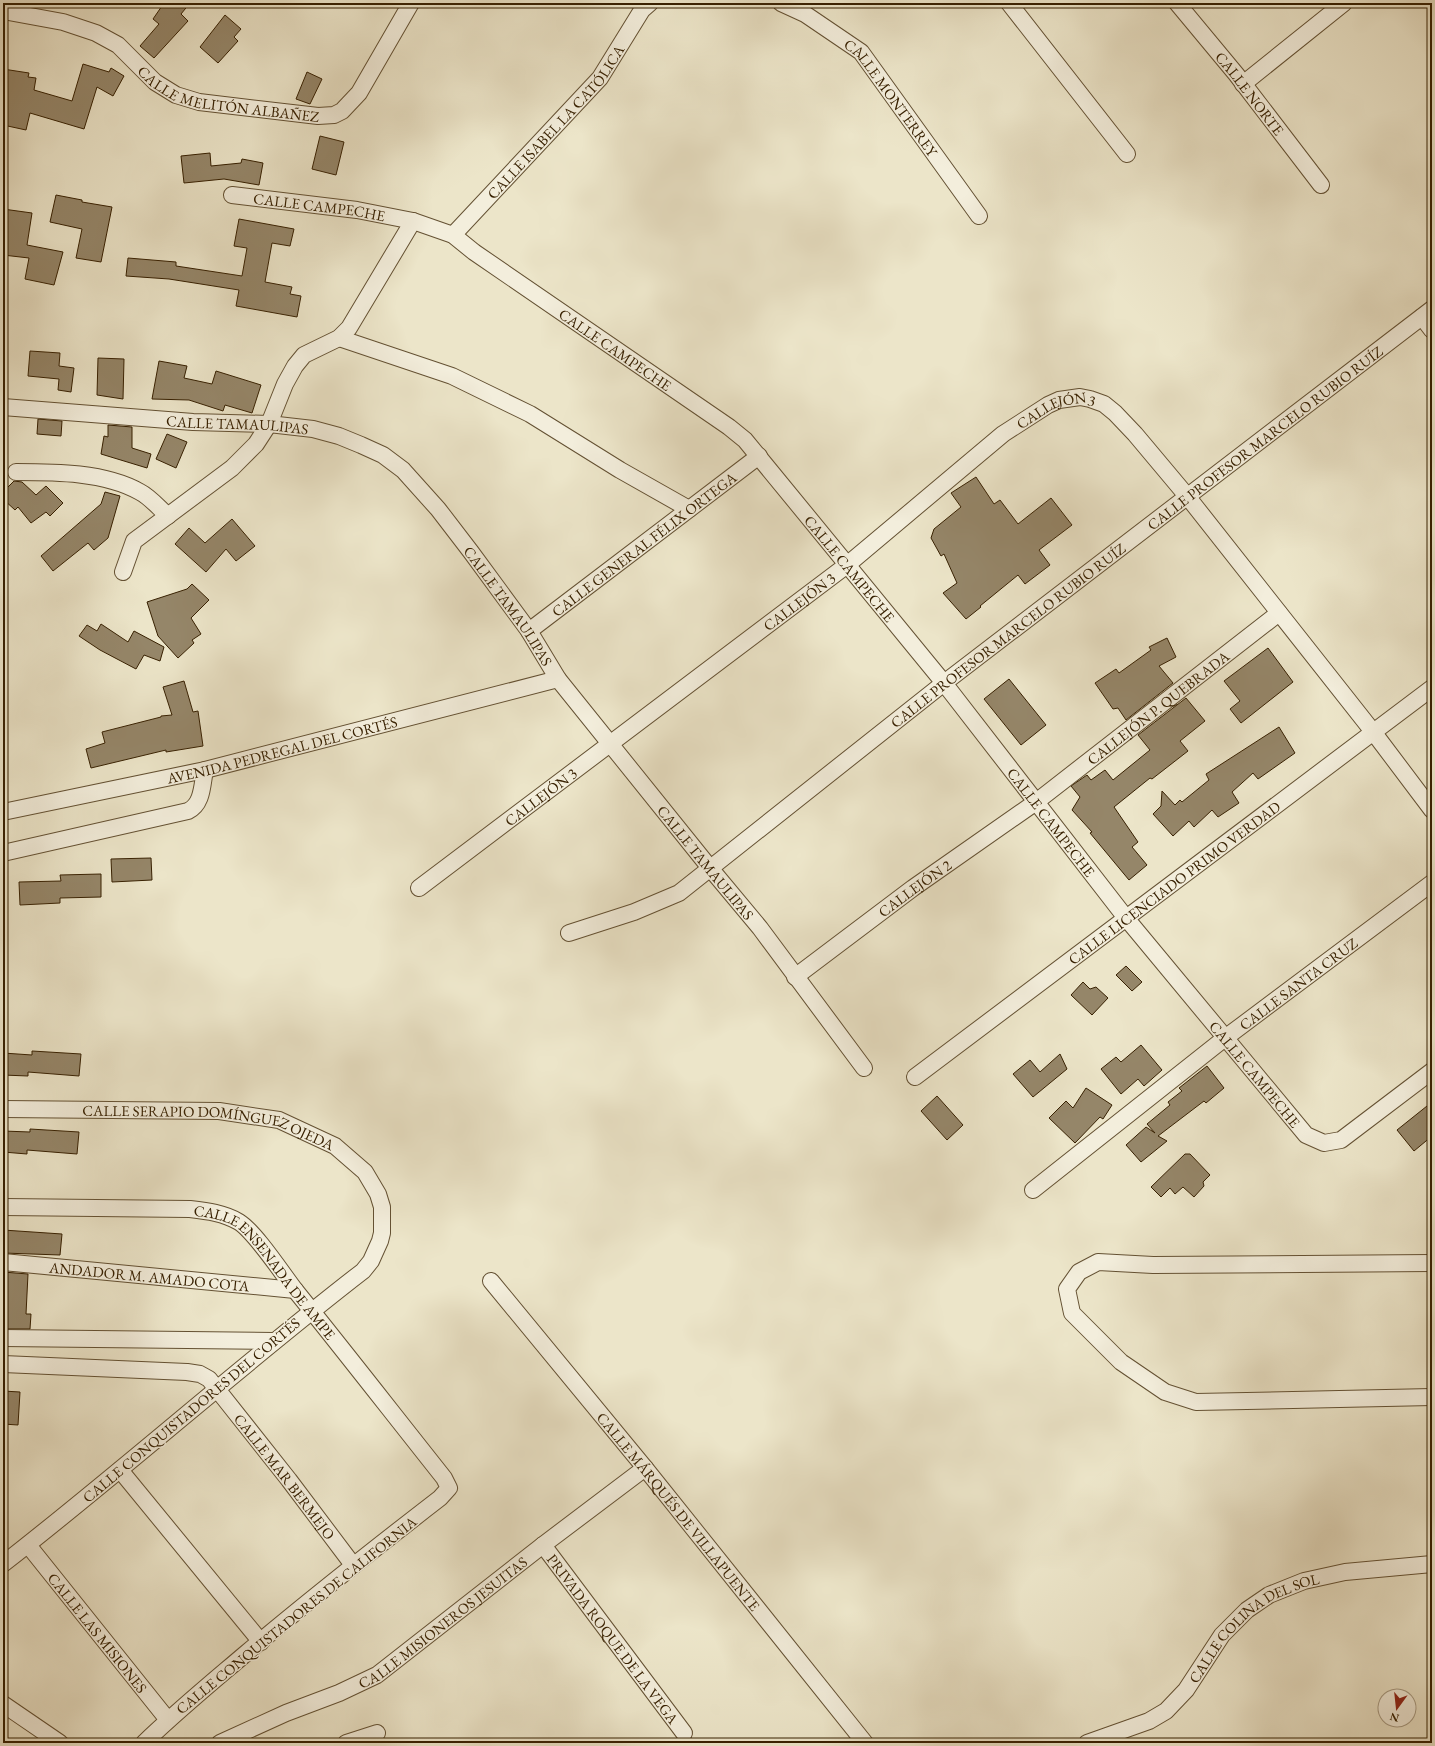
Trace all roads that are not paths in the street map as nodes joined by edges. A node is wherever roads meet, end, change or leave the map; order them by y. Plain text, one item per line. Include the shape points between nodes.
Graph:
1 (411, 3) edge
2 (781, 3) edge
3 (1009, 3) edge
4 (1177, 3) edge
5 (1344, 3) edge
6 (642, 5) edge
7 (4, 15) edge
8 (1244, 84) junction
9 (1127, 154) dead end
10 (1321, 185) dead end
11 (232, 195) dead end
12 (979, 216) dead end
13 (413, 221) junction
14 (452, 235) junction
15 (1427, 313) edge
16 (1432, 330) edge
17 (339, 338) junction
18 (3, 407) edge
19 (269, 424) junction
20 (759, 456) junction
21 (16, 472) dead end
22 (1187, 496) junction
23 (689, 509) junction
24 (168, 516) junction
25 (847, 565) junction
26 (123, 572) dead end
27 (1279, 613) junction
28 (529, 631) junction
29 (558, 679) junction
30 (944, 683) junction
31 (1432, 688) edge
32 (1374, 733) junction
33 (610, 744) junction
34 (205, 770) junction
35 (1036, 802) junction
36 (1432, 810) edge
37 (3, 812) edge
38 (3, 853) edge
39 (710, 868) junction
40 (1432, 883) edge
41 (419, 888) dead end
42 (1126, 918) junction
43 (569, 933) dead end
44 (796, 977) junction
45 (1225, 1038) junction
46 (864, 1068) dead end
47 (1432, 1071) edge
48 (915, 1077) dead end
49 (3, 1109) edge
50 (1033, 1190) dead end
51 (3, 1207) edge
52 (382, 1207) joint
53 (3, 1262) edge
54 (1432, 1263) edge
55 (491, 1281) dead end
56 (295, 1290) junction
57 (312, 1310) junction
58 (3, 1338) edge
59 (274, 1341) junction
60 (3, 1364) edge
61 (217, 1388) junction
62 (1432, 1397) edge
63 (645, 1468) junction
64 (120, 1470) junction
65 (449, 1488) joint
66 (28, 1545) junction
67 (543, 1545) junction
68 (3, 1564) edge
69 (1432, 1564) edge
70 (353, 1565) junction
71 (261, 1642) junction
72 (3, 1704) edge
73 (168, 1720) junction
74 (377, 1733) dead end
75 (684, 1733) dead end
76 (1098, 1742) edge
77 (60, 1743) edge
78 (144, 1743) edge
79 (220, 1743) edge
80 (346, 1743) edge
81 (865, 1743) edge

1 - 7 street, CALLE MELITÓN ALBAÑEZ via 359,93 342,111 334,115 318,116 198,102 176,96 155,82 118,45 96,33 63,22
2 - 12 street, CALLE MONTERREY via 805,14 861,52
3 - 9 street
4 - 8 street, CALLE NORTE
5 - 8 street
6 - 14 street, CALLE ISABEL LA CATÓLICA via 600,78
8 - 10 street, CALLE NORTE
11 - 13 street, CALLE CAMPECHE via 357,210
13 - 14 street, CALLE CAMPECHE
13 - 17 street via 349,328
14 - 20 street, CALLE CAMPECHE via 730,427
15 - 16 street
15 - 22 street, CALLE PROFESOR MARCELO RUBIO RUÍZ
17 - 19 street via 304,355 294,366
17 - 23 street via 452,376 530,414
18 - 19 street, CALLE TAMAULIPAS via 193,422
19 - 24 street via 256,444 232,468
19 - 28 street, CALLE TAMAULIPAS via 313,429 339,436 383,455 403,470 472,552
20 - 23 street, CALLE GENERAL FÉLIX ORTEGA
20 - 25 street, CALLE CAMPECHE
21 - 24 street via 54,472 110,479 141,492
22 - 25 street, CALLEJÓN 3 via 1130,428 1104,404 1080,397 1064,399 1048,405 1003,434
22 - 27 street, CALLEJÓN 3
22 - 30 street, CALLE PROFESOR MARCELO RUBIO RUÍZ
23 - 28 street, CALLE GENERAL FÉLIX ORTEGA
24 - 26 street via 134,541
25 - 30 street, CALLE CAMPECHE
25 - 33 street, CALLEJÓN 3
27 - 32 street, CALLEJÓN 3
27 - 35 street, CALLEJÓN P. QUEBRADA
28 - 29 street, CALLE TAMAULIPAS
29 - 33 street, CALLE TAMAULIPAS
29 - 34 street, AVENIDA PEDREGAL DEL CORTÉS
30 - 35 street, CALLE CAMPECHE
30 - 39 street, CALLE PROFESOR MARCELO RUBIO RUÍZ
31 - 32 street, CALLE LICENCIADO PRIMO VERDAD
32 - 36 street, CALLEJÓN 3
32 - 42 street, CALLE LICENCIADO PRIMO VERDAD
33 - 39 street, CALLE TAMAULIPAS
33 - 41 street, CALLEJÓN 3
34 - 37 street, AVENIDA PEDREGAL DEL CORTÉS
34 - 38 street via 196,808
35 - 42 street, CALLE CAMPECHE
35 - 44 street, CALLEJÓN 2 via 913,888
39 - 43 street, CALLE PROFESOR MARCELO RUBIO RUÍZ via 667,899
39 - 44 street, CALLE TAMAULIPAS via 760,928
40 - 45 street, CALLE SANTA CRUZ
42 - 45 street, CALLE CAMPECHE
42 - 48 street, CALLE LICENCIADO PRIMO VERDAD
44 - 46 street, CALLE TAMAULIPAS
45 - 47 street, CALLE CAMPECHE via 1306,1136 1324,1143 1341,1140
45 - 50 street, CALLE SANTA CRUZ
49 - 52 street, CALLE SERAPIO DOMÍNGUEZ OJEDA via 219,1111 279,1120 335,1146 351,1159 365,1172 378,1194
51 - 56 street, CALLE ENSENADA DE AMPE via 190,1209 221,1214 240,1223 252,1234
52 - 57 street, CALLE CONQUISTADORES DEL CORTÉS via 382,1233 371,1261 363,1271
53 - 56 street, ANDADOR M. AMADO COTA
54 - 62 street via 1153,1265 1098,1262 1079,1272 1067,1289 1072,1313 1121,1362 1165,1392 1196,1402
55 - 63 street, CALLE MÁRQUÉS DE VILLAPUENTE
56 - 57 street, CALLE ENSENADA DE AMPE
57 - 59 street, CALLE CONQUISTADORES DEL CORTÉS
57 - 65 street, CALLE ENSENADA DE AMPE via 444,1478
58 - 59 street
59 - 61 street, CALLE CONQUISTADORES DEL CORTÉS
60 - 61 street, CALLE MAR BERMEJO via 187,1372 200,1374
61 - 64 street, CALLE CONQUISTADORES DEL CORTÉS
61 - 70 street, CALLE MAR BERMEJO
63 - 67 street, CALLE MISIONEROS JESUITAS
63 - 81 street, CALLE MÁRQUÉS DE VILLAPUENTE
64 - 66 street, CALLE CONQUISTADORES DEL CORTÉS
64 - 71 street
65 - 70 street, CALLE CONQUISTADORES DE CALIFORNIA via 440,1498
66 - 68 street, CALLE CONQUISTADORES DEL CORTÉS
66 - 73 street, CALLE LAS MISIONES
67 - 75 street, PRIVADA ROQUE DE LA VEGA
67 - 79 street, CALLE MISIONEROS JESUITAS via 377,1675
69 - 76 street, CALLE COLINA DEL SOL via 1345,1572 1304,1581 1269,1595 1247,1610 1222,1635 1186,1690 1166,1711 1149,1721
70 - 71 street, CALLE CONQUISTADORES DE CALIFORNIA
71 - 73 street, CALLE CONQUISTADORES DE CALIFORNIA
72 - 77 street
73 - 78 street, CALLE CONQUISTADORES DE CALIFORNIA
74 - 80 street

